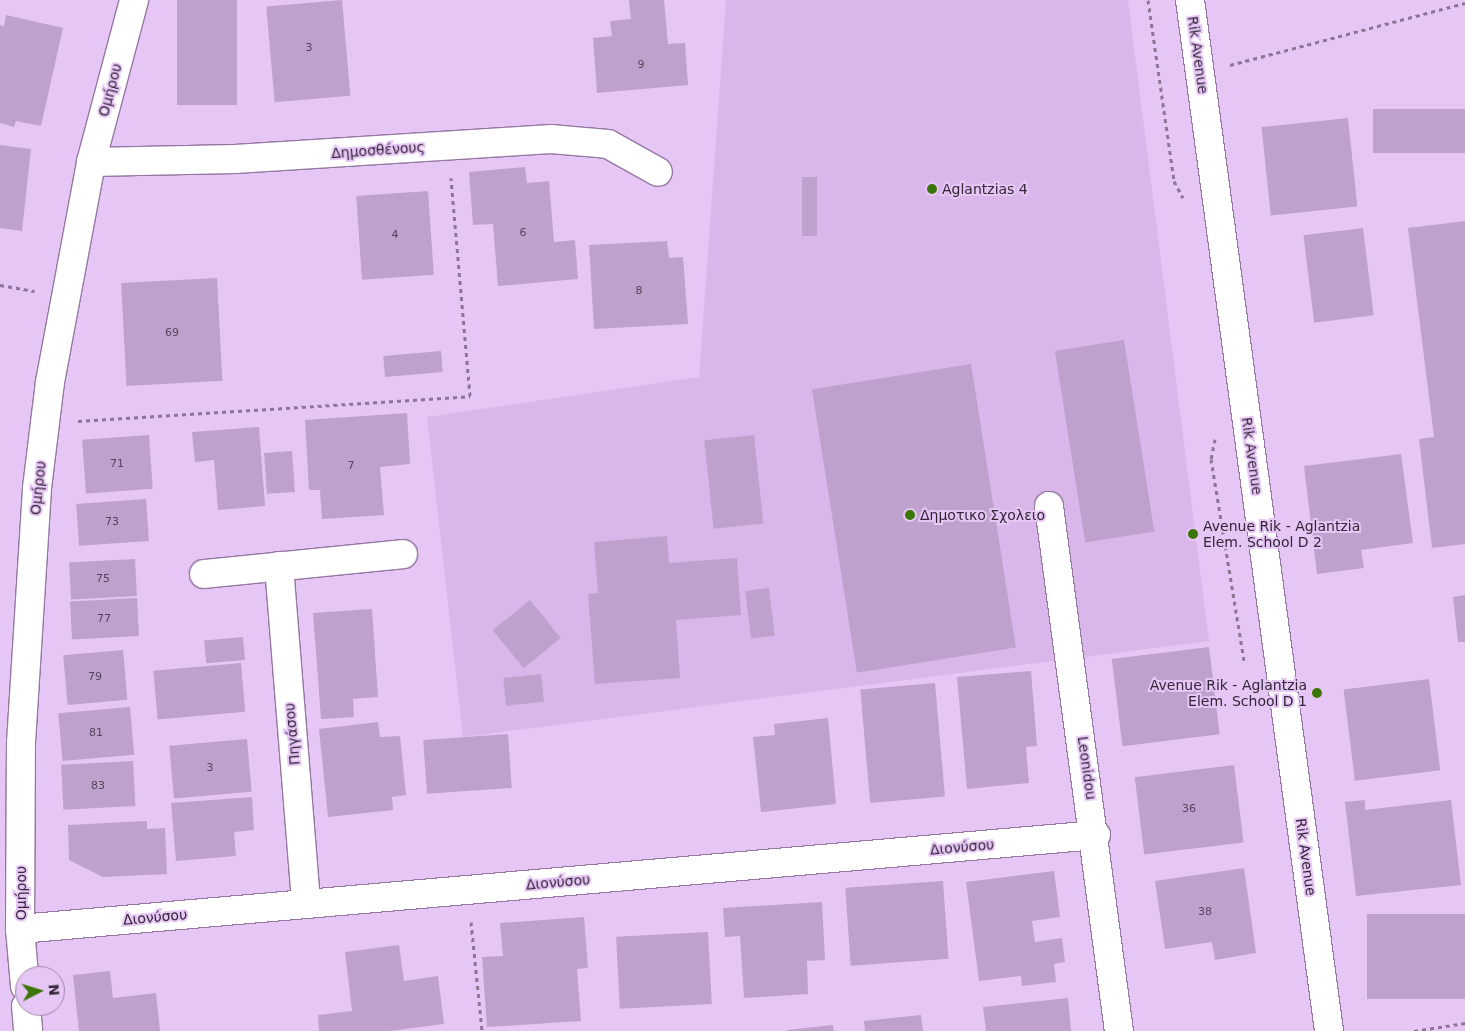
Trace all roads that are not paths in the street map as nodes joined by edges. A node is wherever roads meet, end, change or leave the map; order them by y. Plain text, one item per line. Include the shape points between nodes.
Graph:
1 (134, 0) edge
2 (1190, 0) edge
3 (91, 162) junction
4 (658, 172) dead end
5 (1049, 506) dead end
6 (403, 554) dead end
7 (279, 566) junction
8 (204, 574) dead end
9 (1096, 835) junction
10 (306, 903) junction
11 (20, 929) junction
12 (23, 966) edge
13 (27, 1016) edge
14 (28, 1031) edge
15 (1119, 1031) edge
16 (1329, 1031) edge

1 - 3 street, Ομήρου
2 - 16 street, Rik Avenue
3 - 4 street, Δημοσθένους via 584,140 625,150
3 - 11 street, Ομήρου via 45,423 26,623
5 - 9 street, Leonidou
6 - 7 street
7 - 8 street
7 - 10 street, Πηγάσου
9 - 10 street, Διονύσου
9 - 15 street, Leonidou
10 - 11 street, Διονύσου
11 - 12 street, Ομήρου
13 - 14 street

